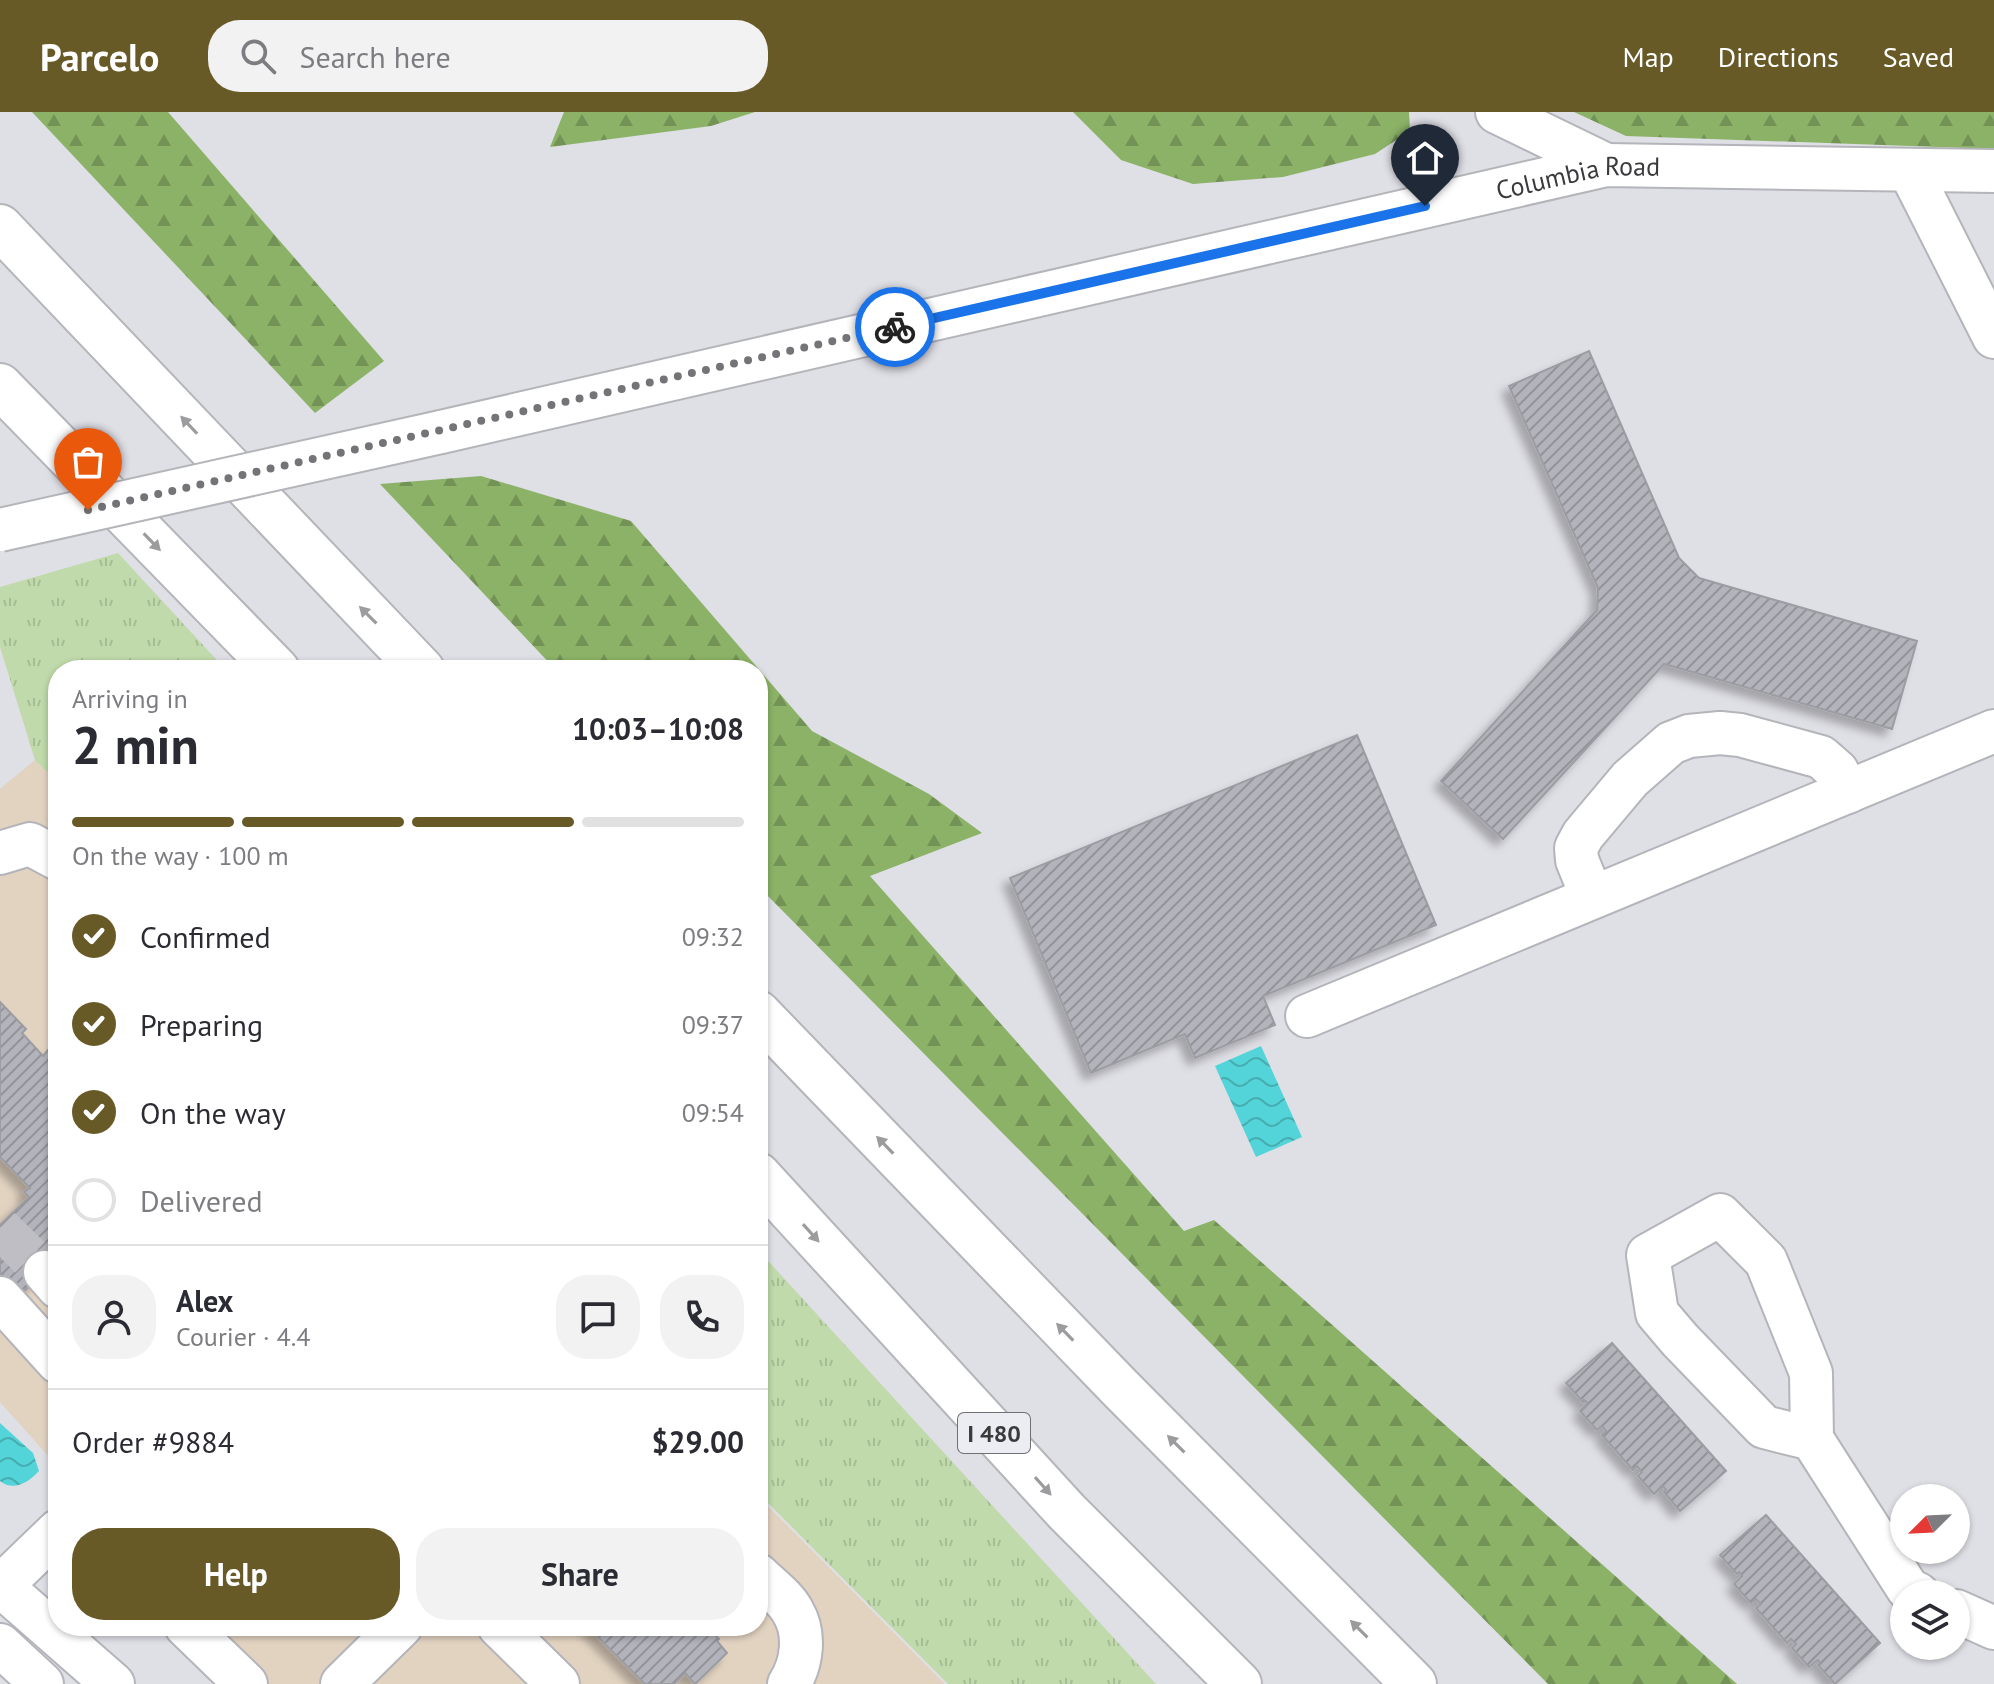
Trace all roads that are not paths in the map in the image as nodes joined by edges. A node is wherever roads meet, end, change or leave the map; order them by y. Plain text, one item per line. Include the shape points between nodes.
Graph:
1 (1497, 112) edge
2 (1606, 165) junction
3 (1910, 171) junction
4 (1994, 171) edge
5 (0, 227) edge
6 (1994, 337) edge
7 (0, 386) edge
8 (0, 530) edge
9 (267, 660) edge
10 (412, 660) edge
11 (1994, 731) edge
12 (1848, 792) junction
13 (0, 853) edge
14 (48, 854) edge
15 (1592, 897) junction
16 (1307, 1016) dead end
17 (768, 1023) edge
18 (768, 1186) edge
19 (0, 1298) edge
20 (48, 1340) edge
21 (1812, 1439) junction
22 (48, 1540) edge
23 (1902, 1580) edge
24 (768, 1585) edge
25 (0, 1586) edge
26 (1970, 1617) edge
27 (48, 1628) edge
28 (1994, 1628) edge
29 (58, 1636) edge
30 (196, 1636) edge
31 (391, 1636) edge
32 (509, 1636) edge
33 (0, 1645) edge
34 (42, 1684) edge
35 (113, 1684) edge
36 (246, 1684) edge
37 (342, 1684) edge
38 (558, 1684) edge
39 (789, 1684) edge
40 (1239, 1684) edge
41 (1414, 1684) edge

1 - 2 street
2 - 3 street, Columbia Road
2 - 8 street, Columbia Road, bridge
3 - 4 street, Columbia Road
3 - 6 street
10 -> 5 highway
7 -> 9 highway
11 - 12 street
12 - 15 street
12 - 15 street via 1837,771 1821,757 1740,735 1703,734 1671,743 1630,779 1576,848
13 - 14 street via 30,844
15 - 16 street
41 -> 17 highway
18 -> 40 highway, I 480 via 1067,1512
19 - 20 street
21 - 21 street via 1811,1373 1766,1261 1720,1215 1648,1255 1657,1313 1680,1340 1764,1427
21 - 23 street
22 - 25 street
24 - 39 street via 793,1611 799,1627 799,1669
25 - 27 street
26 - 28 street
29 - 35 street
30 - 36 street
31 - 37 street
32 - 38 street
33 - 34 street

